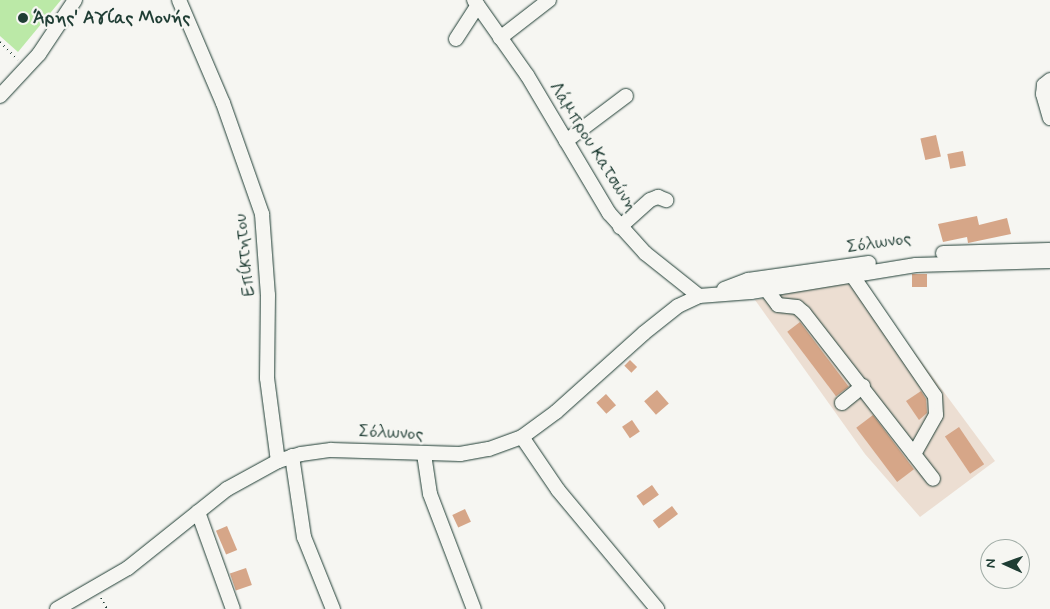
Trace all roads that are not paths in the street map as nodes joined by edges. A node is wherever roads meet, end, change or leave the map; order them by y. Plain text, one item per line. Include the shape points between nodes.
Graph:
1 (75, 0) edge
2 (179, 0) edge
3 (549, 0) edge
4 (476, 3) edge
5 (500, 38) junction
6 (456, 39) dead end
7 (1050, 80) edge
8 (2, 91) edge
9 (626, 96) dead end
10 (1050, 118) edge
11 (566, 141) junction
12 (666, 200) dead end
13 (620, 227) junction
14 (1050, 250) edge
15 (1050, 261) edge
16 (852, 275) junction
17 (766, 289) junction
18 (716, 293) junction
19 (699, 296) junction
20 (863, 386) junction
21 (842, 403) dead end
22 (522, 437) junction
23 (424, 454) junction
24 (914, 454) junction
25 (292, 456) junction
26 (278, 461) junction
27 (933, 479) dead end
28 (198, 512) junction
29 (57, 609) edge
30 (233, 609) edge
31 (333, 609) edge
32 (474, 609) edge
33 (657, 609) edge

1 - 8 street via 26,69
2 - 26 street, Επίκτητου via 223,103 262,214 268,295 267,378
3 - 5 street
4 - 5 street, Λάμπρου Κατσώνη
4 - 6 street
5 - 11 street, Λάμπρου Κατσώνη
7 - 10 street via 1044,85 1043,94
9 - 11 street
11 - 13 street, Λάμπρου Κατσώνη
12 - 13 street via 653,199
13 - 19 street, Λάμπρου Κατσώνη via 644,253
14 - 18 street, Σόλωνος via 914,256 748,280
15 - 16 street, Σόλωνος via 926,264
16 - 17 street, Σόλωνος
16 - 24 street via 935,396 936,415
17 - 18 street, Σόλωνος
17 - 20 street via 778,305 797,307 804,313
18 - 19 street, Σόλωνος
19 - 22 street, Σόλωνος via 644,333 556,412
20 - 21 street
20 - 24 street
22 - 23 street, Σόλωνος via 489,449
22 - 33 street via 558,490
23 - 25 street, Σόλωνος via 345,450
23 - 32 street via 430,494
24 - 27 street
25 - 26 street, Σόλωνος
25 - 31 street via 304,537
26 - 28 street, Σόλωνος via 237,482
28 - 29 street, Σόλωνος via 143,557 97,588
28 - 30 street

